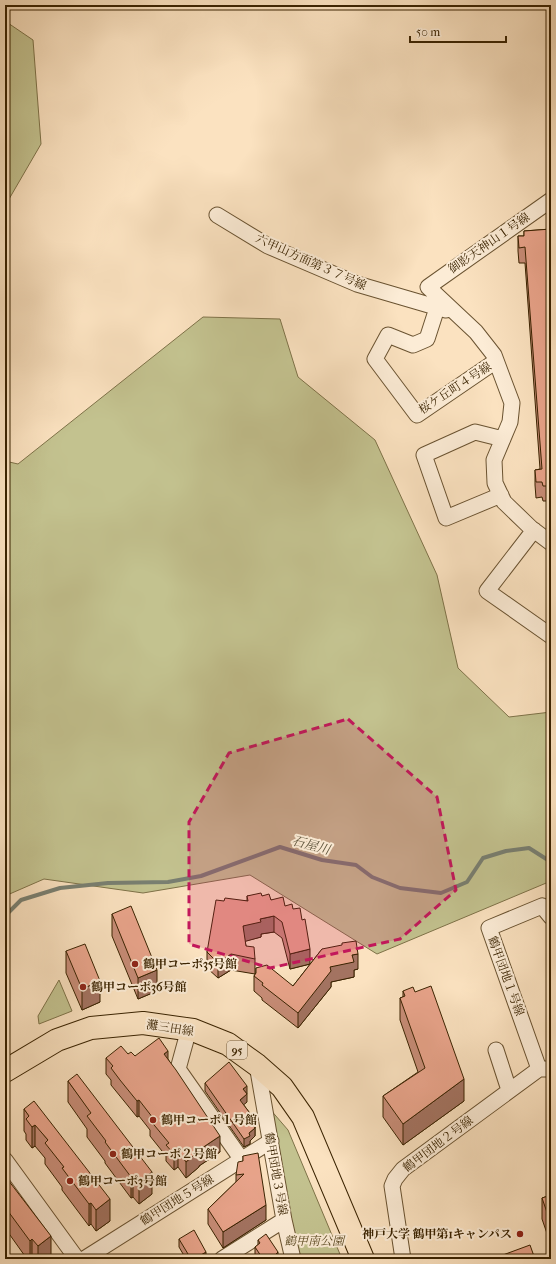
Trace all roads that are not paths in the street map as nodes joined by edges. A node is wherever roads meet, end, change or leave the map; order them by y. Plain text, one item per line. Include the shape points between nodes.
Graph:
1 (551, 200) edge
2 (217, 215) dead end
3 (437, 308) junction
4 (454, 313) junction
5 (496, 361) junction
6 (503, 439) junction
7 (500, 495) junction
8 (534, 530) junction
9 (551, 543) edge
10 (551, 636) edge
11 (551, 917) edge
12 (189, 1029) junction
13 (496, 1050) dead end
14 (258, 1065) junction
15 (545, 1069) edge
16 (5, 1071) edge
17 (509, 1090) junction
18 (271, 1142) junction
19 (5, 1160) edge
20 (242, 1160) junction
21 (284, 1220) junction
22 (77, 1259) edge
23 (84, 1259) edge
24 (222, 1259) edge
25 (293, 1259) edge
26 (363, 1259) edge
27 (402, 1259) edge

1 - 4 street, 御影天神山１号線 via 428,287
2 - 3 street, 六甲山方面第３７号線 via 268,246 357,284
3 - 4 street, 六甲山方面第３７号線
3 - 5 street, 桜ケ丘町４号線 via 427,339 413,345 388,335 375,359 417,415
4 - 5 street via 476,332
5 - 6 street via 512,403 510,422
6 - 7 street via 494,460 495,483
6 - 7 street via 475,432 424,455 446,518
7 - 8 street via 504,502
8 - 9 street
8 - 10 street via 487,591
11 - 15 street, 鶴甲団地１号線 via 542,906 489,928
12 - 14 main road, 灘三田線 / 95 via 228,1044
12 - 16 main road, 灘三田線 / 95 via 143,1023 91,1028 56,1040
12 - 20 street via 178,1068
13 - 17 street
14 - 18 street, 鶴甲団地３号線
14 - 26 main road, 灘三田線 / 95 via 282,1086 303,1117
15 - 17 street, 鶴甲団地２号線
17 - 27 street, 鶴甲団地２号線 via 404,1169 396,1179 392,1186
18 - 20 street, 鶴甲団地５号線
18 - 21 street, 鶴甲団地３号線
19 - 22 street
20 - 23 street, 鶴甲団地５号線
21 - 24 street
21 - 25 street, 鶴甲団地３号線

